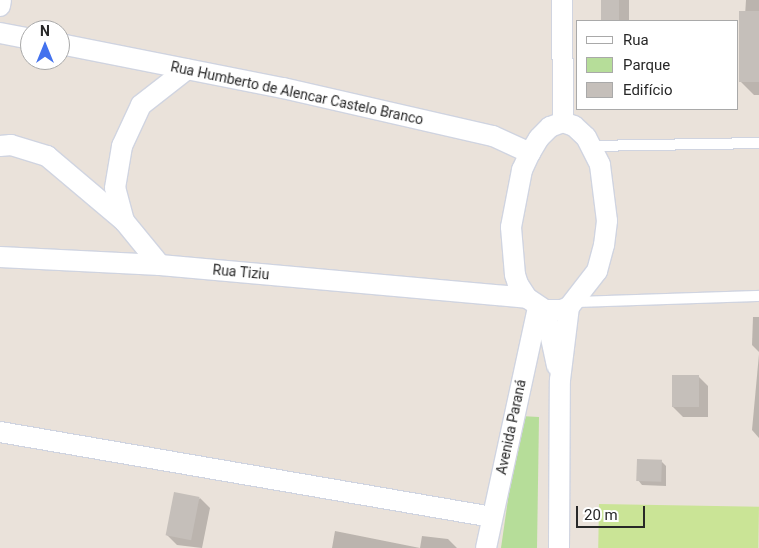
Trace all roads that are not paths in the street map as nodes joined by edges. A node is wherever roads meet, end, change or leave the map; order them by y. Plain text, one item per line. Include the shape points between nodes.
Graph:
1 (1, 0) edge
2 (562, 0) edge
3 (0, 6) edge
4 (0, 33) edge
5 (20, 37) edge
6 (70, 46) edge
7 (187, 70) junction
8 (563, 122) junction
9 (759, 143) edge
10 (0, 146) edge
11 (590, 146) junction
12 (530, 153) junction
13 (124, 222) junction
14 (0, 257) edge
15 (160, 265) junction
16 (759, 296) edge
17 (536, 305) junction
18 (572, 305) junction
19 (560, 380) junction
20 (0, 432) edge
21 (492, 517) junction
22 (486, 548) edge
23 (558, 548) edge

1 - 3 street
2 - 8 street
4 - 5 street
6 - 7 street, Rua Humberto de Alencar Castelo Branco
7 - 12 street, Rua Humberto de Alencar Castelo Branco via 283,88 493,136
7 - 13 street via 141,106 122,146 115,188
8 - 11 street via 574,126
8 - 12 street via 550,127
9 - 11 lane
10 - 13 street via 12,145 47,156
11 - 18 street via 600,165 607,222 597,271
12 - 17 street via 522,170 511,227 515,275
13 - 15 street
14 - 15 street, Rua Tiziu
15 - 17 street, Rua Tiziu
16 - 18 lane
17 - 18 street, Rua Tiziu via 561,310
17 - 19 street
17 - 21 street, Avenida Paraná
18 - 19 street
19 - 23 street
20 - 21 street
21 - 22 street, Avenida Paraná

